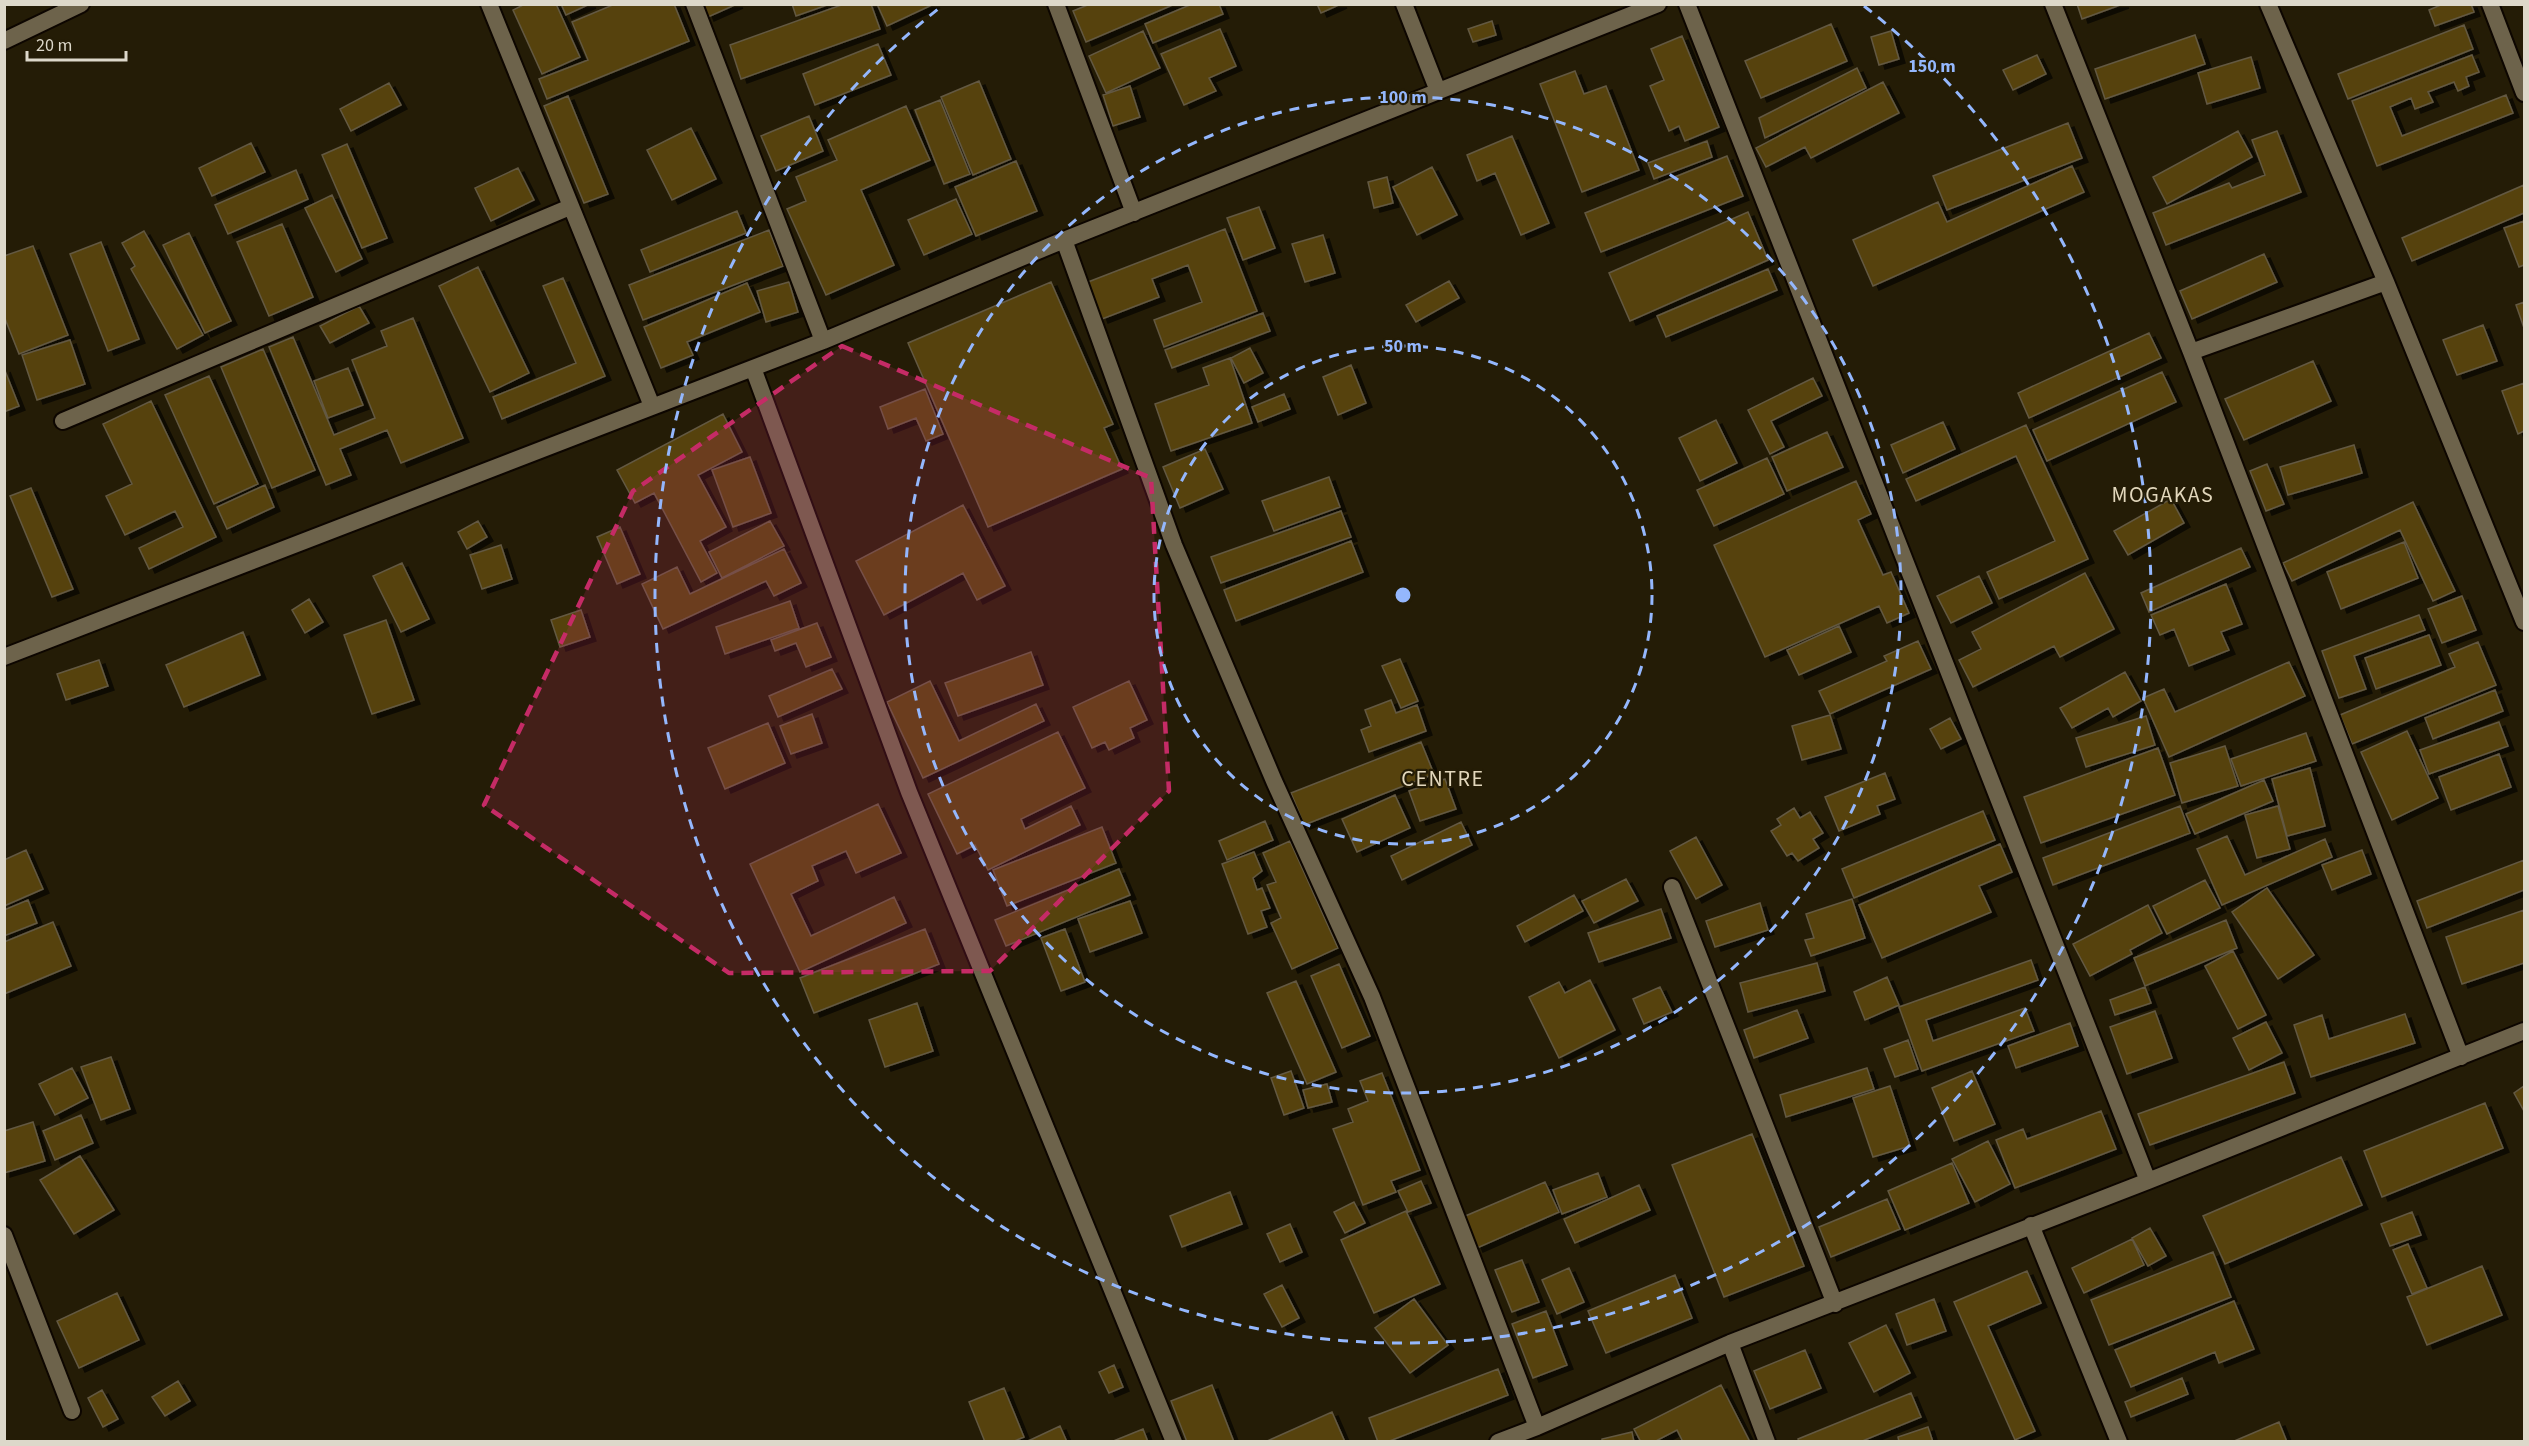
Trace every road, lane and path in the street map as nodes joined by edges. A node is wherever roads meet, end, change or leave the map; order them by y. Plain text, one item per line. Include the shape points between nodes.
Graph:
1 (81, 4) edge
2 (489, 4) edge
3 (694, 4) edge
4 (1056, 4) edge
5 (1404, 4) edge
6 (1658, 4) edge
7 (1688, 4) edge
8 (2053, 4) edge
9 (2268, 4) edge
10 (2490, 4) edge
11 (4, 41) edge
12 (1438, 91) junction
13 (2524, 93) edge
14 (570, 207) junction
15 (1134, 213) junction
16 (1064, 240) junction
17 (2386, 282) junction
18 (823, 341) junction
19 (2191, 352) junction
20 (753, 368) junction
21 (652, 406) junction
22 (63, 421) dead end
23 (2524, 622) edge
24 (4, 657) edge
25 (1672, 886) dead end
26 (2524, 1031) edge
27 (2462, 1057) junction
28 (2148, 1181) junction
29 (2031, 1225) junction
30 (4, 1235) edge
31 (1835, 1304) junction
32 (1730, 1343) junction
33 (72, 1411) dead end
34 (1537, 1427) junction
35 (1174, 1442) edge
36 (1498, 1442) edge
37 (1767, 1442) edge
38 (2119, 1442) edge

1 - 11 street
2 - 14 street
3 - 18 street
4 - 15 street
5 - 12 street
6 - 12 street
7 - 28 street
8 - 19 street
9 - 17 street
10 - 13 street
12 - 15 street
14 - 21 street
14 - 22 street
15 - 16 street
16 - 18 street
16 - 34 street via 1174,545 1372,997
17 - 19 street
17 - 23 street
18 - 20 street
19 - 27 street
20 - 21 street
20 - 35 street via 909,792
21 - 24 street
25 - 31 street
26 - 27 street
27 - 28 street
28 - 29 street
29 - 31 street
29 - 38 street
30 - 33 street
31 - 32 street
32 - 34 street
32 - 37 street
34 - 36 street

